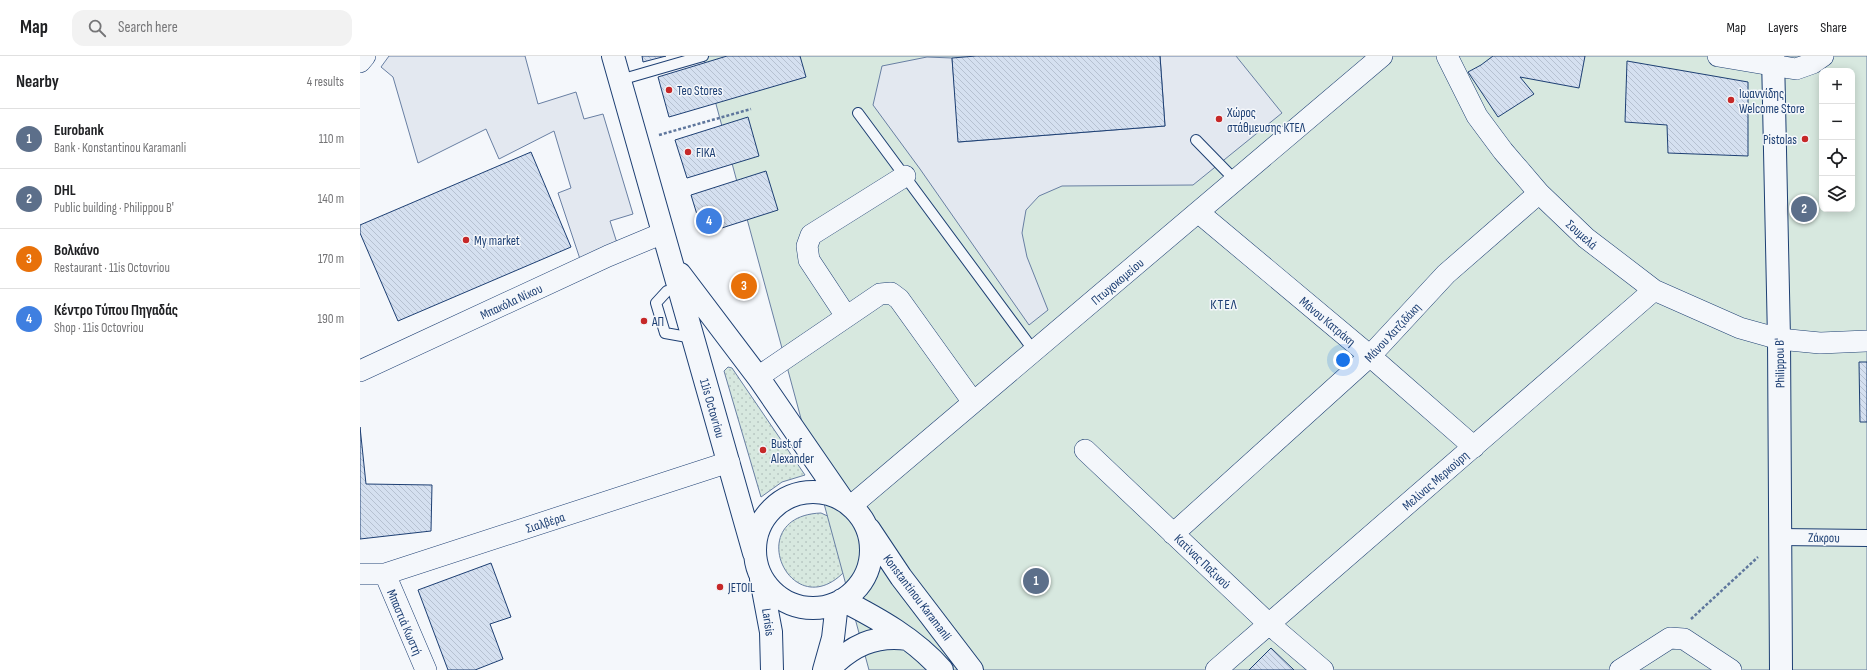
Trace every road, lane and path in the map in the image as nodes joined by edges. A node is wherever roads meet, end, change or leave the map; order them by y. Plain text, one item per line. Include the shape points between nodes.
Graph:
1 (365, 56) edge
2 (613, 56) edge
3 (703, 56) edge
4 (1382, 56) edge
5 (1447, 56) edge
6 (1718, 56) edge
7 (1823, 56) edge
8 (1773, 61) edge
9 (360, 62) edge
10 (620, 80) junction
11 (751, 109) dead end
12 (858, 113) dead end
13 (1196, 140) dead end
14 (637, 142) junction
15 (905, 176) junction
16 (1235, 180) junction
17 (1539, 193) junction
18 (1198, 212) junction
19 (663, 233) junction
20 (672, 263) junction
21 (668, 290) dead end
22 (1654, 290) junction
23 (846, 316) junction
24 (693, 338) junction
25 (1779, 339) junction
26 (1867, 340) edge
27 (1034, 351) junction
28 (1370, 356) junction
29 (360, 371) edge
30 (758, 377) junction
31 (973, 402) junction
32 (1474, 447) junction
33 (1085, 450) dead end
34 (729, 462) junction
35 (846, 502) junction
36 (864, 524) junction
37 (1174, 534) junction
38 (1780, 536) junction
39 (1867, 538) edge
40 (754, 553) junction
41 (360, 574) edge
42 (385, 574) junction
43 (760, 575) junction
44 (840, 601) junction
45 (1269, 624) junction
46 (1670, 638) junction
47 (909, 639) junction
48 (426, 670) edge
49 (772, 670) edge
50 (824, 670) edge
51 (828, 670) edge
52 (942, 670) edge
53 (972, 670) edge
54 (1216, 670) edge
55 (1323, 670) edge
56 (1620, 670) edge
57 (1730, 670) edge
58 (1781, 670) edge

1 - 9 street
2 - 10 main road, 11is Octovriou
3 - 10 lane
4 - 16 street, Πτωχοκομείου
5 - 17 street, Σουμελά via 1477,116
6 - 8 street
7 - 8 street via 1796,69
8 - 25 main road, Philippou B'
10 - 14 main road, 11is Octovriou
11 - 14 path
12 - 15 lane
13 - 16 lane
14 - 19 main road, 11is Octovriou
15 - 23 street via 811,235 807,246 809,260
15 - 27 lane
16 - 18 street, Πτωχοκομείου
17 - 22 street, Σουμελά via 1586,238
17 - 28 street, Μάνου Χατζιδάκη via 1446,274
18 - 27 street, Πτωχοκομείου
18 - 28 street, Μάνου Κατράκη
19 - 20 main road, 11is Octovriou
19 - 29 street, Μπακόλα Νίκου
20 - 24 main road, 11is Octovriou
20 - 30 main road, 11is Octovriou
21 - 24 lane via 656,304 665,333
22 - 25 street, Σουμελά via 1740,328
22 - 32 street, Μελίνας Μερκούρη
23 - 30 street
23 - 31 street via 880,294 891,293 899,299
24 - 34 main road, 11is Octovriou
25 - 26 street, Σουμελά via 1820,343
25 - 38 main road, Philippou B'
27 - 31 street, Πτωχοκομείου
28 - 32 street, Μάνου Κατράκη
28 - 37 street, Μάνου Χατζιδάκη
30 - 35 main road, 11is Octovriou
31 - 35 street, Πτωχοκομείου
32 - 45 street, Μελίνας Μερκούρη
33 - 37 street, Κατίνας Παξινού
34 - 40 main road, 11is Octovriou
34 - 42 street, Σιαλβέρα
35 - 36 main road
35 - 40 main road via 816,491 788,496 772,509 759,526
36 - 44 main road via 871,548 868,566 861,583
36 - 53 main road, Konstantinou Karamanli
37 - 45 street, Κατίνας Παξινού
38 - 39 street, Ζάκρου
38 - 46 path
38 - 58 main road, Philippou B'
40 - 43 main road
41 - 42 street, Σιαλβέρα
42 - 48 street, Μπαστιά Κωστή
43 - 44 main road via 776,596 793,605 825,607
43 - 49 main road, Larisis via 771,632
44 - 47 main road, Konstantinou Karamanli
44 - 50 main road via 834,638
45 - 54 street, Μελίνας Μερκούρη
45 - 55 street, Κατίνας Παξινού
46 - 56 street
46 - 57 street via 1684,638
47 - 51 main road via 887,637 870,641 850,651
47 - 52 main road, Konstantinou Karamanli

